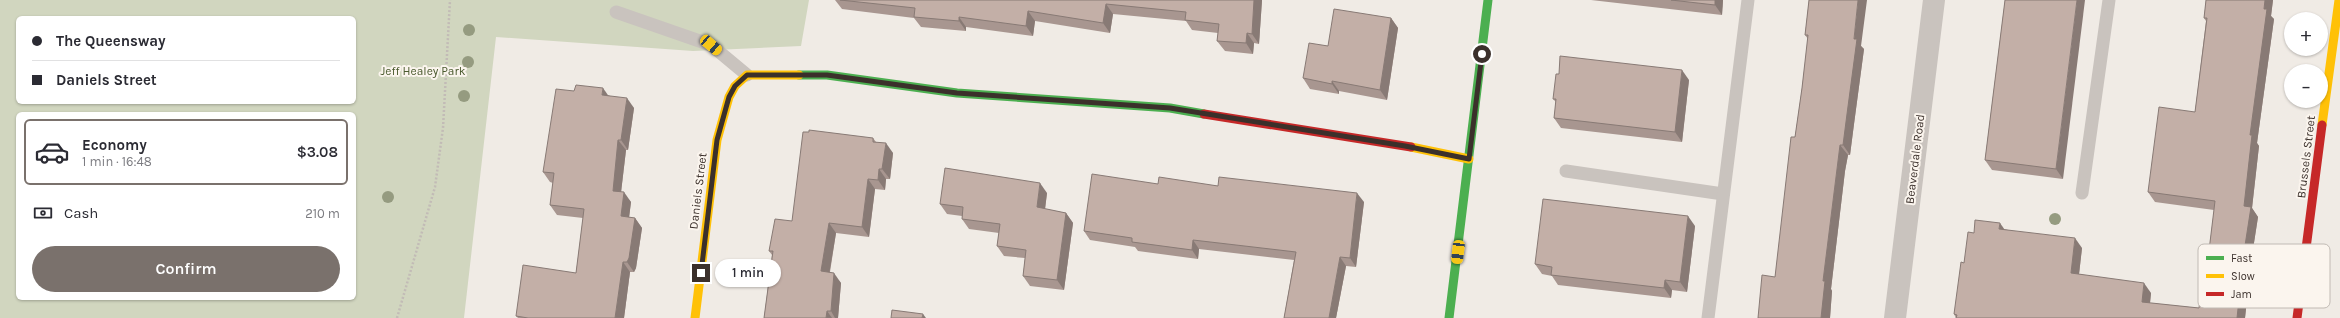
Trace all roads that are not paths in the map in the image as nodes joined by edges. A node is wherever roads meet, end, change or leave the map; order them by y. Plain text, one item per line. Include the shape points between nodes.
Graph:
1 (1488, 0) edge
2 (1748, 0) edge
3 (1934, 0) edge
4 (2110, 0) edge
5 (2339, 0) edge
6 (616, 12) dead end
7 (747, 75) junction
8 (1469, 159) junction
9 (1566, 171) dead end
10 (1723, 194) junction
11 (2082, 194) dead end
12 (2307, 244) edge
13 (2298, 308) edge
14 (695, 318) edge
15 (1449, 318) edge
16 (1708, 318) edge
17 (1895, 318) edge
18 (2297, 318) edge

1 - 8 street
2 - 10 lane
3 - 17 street, Beaverdale Road
4 - 11 lane
5 - 12 street, Brussels Street
6 - 7 lane via 711,45
7 - 8 street via 827,75 957,93 1170,108 1405,146
7 - 14 street, Daniels Street via 735,86 729,97 717,140
8 - 15 street
9 - 10 lane
10 - 16 lane
13 - 18 street, Brussels Street

